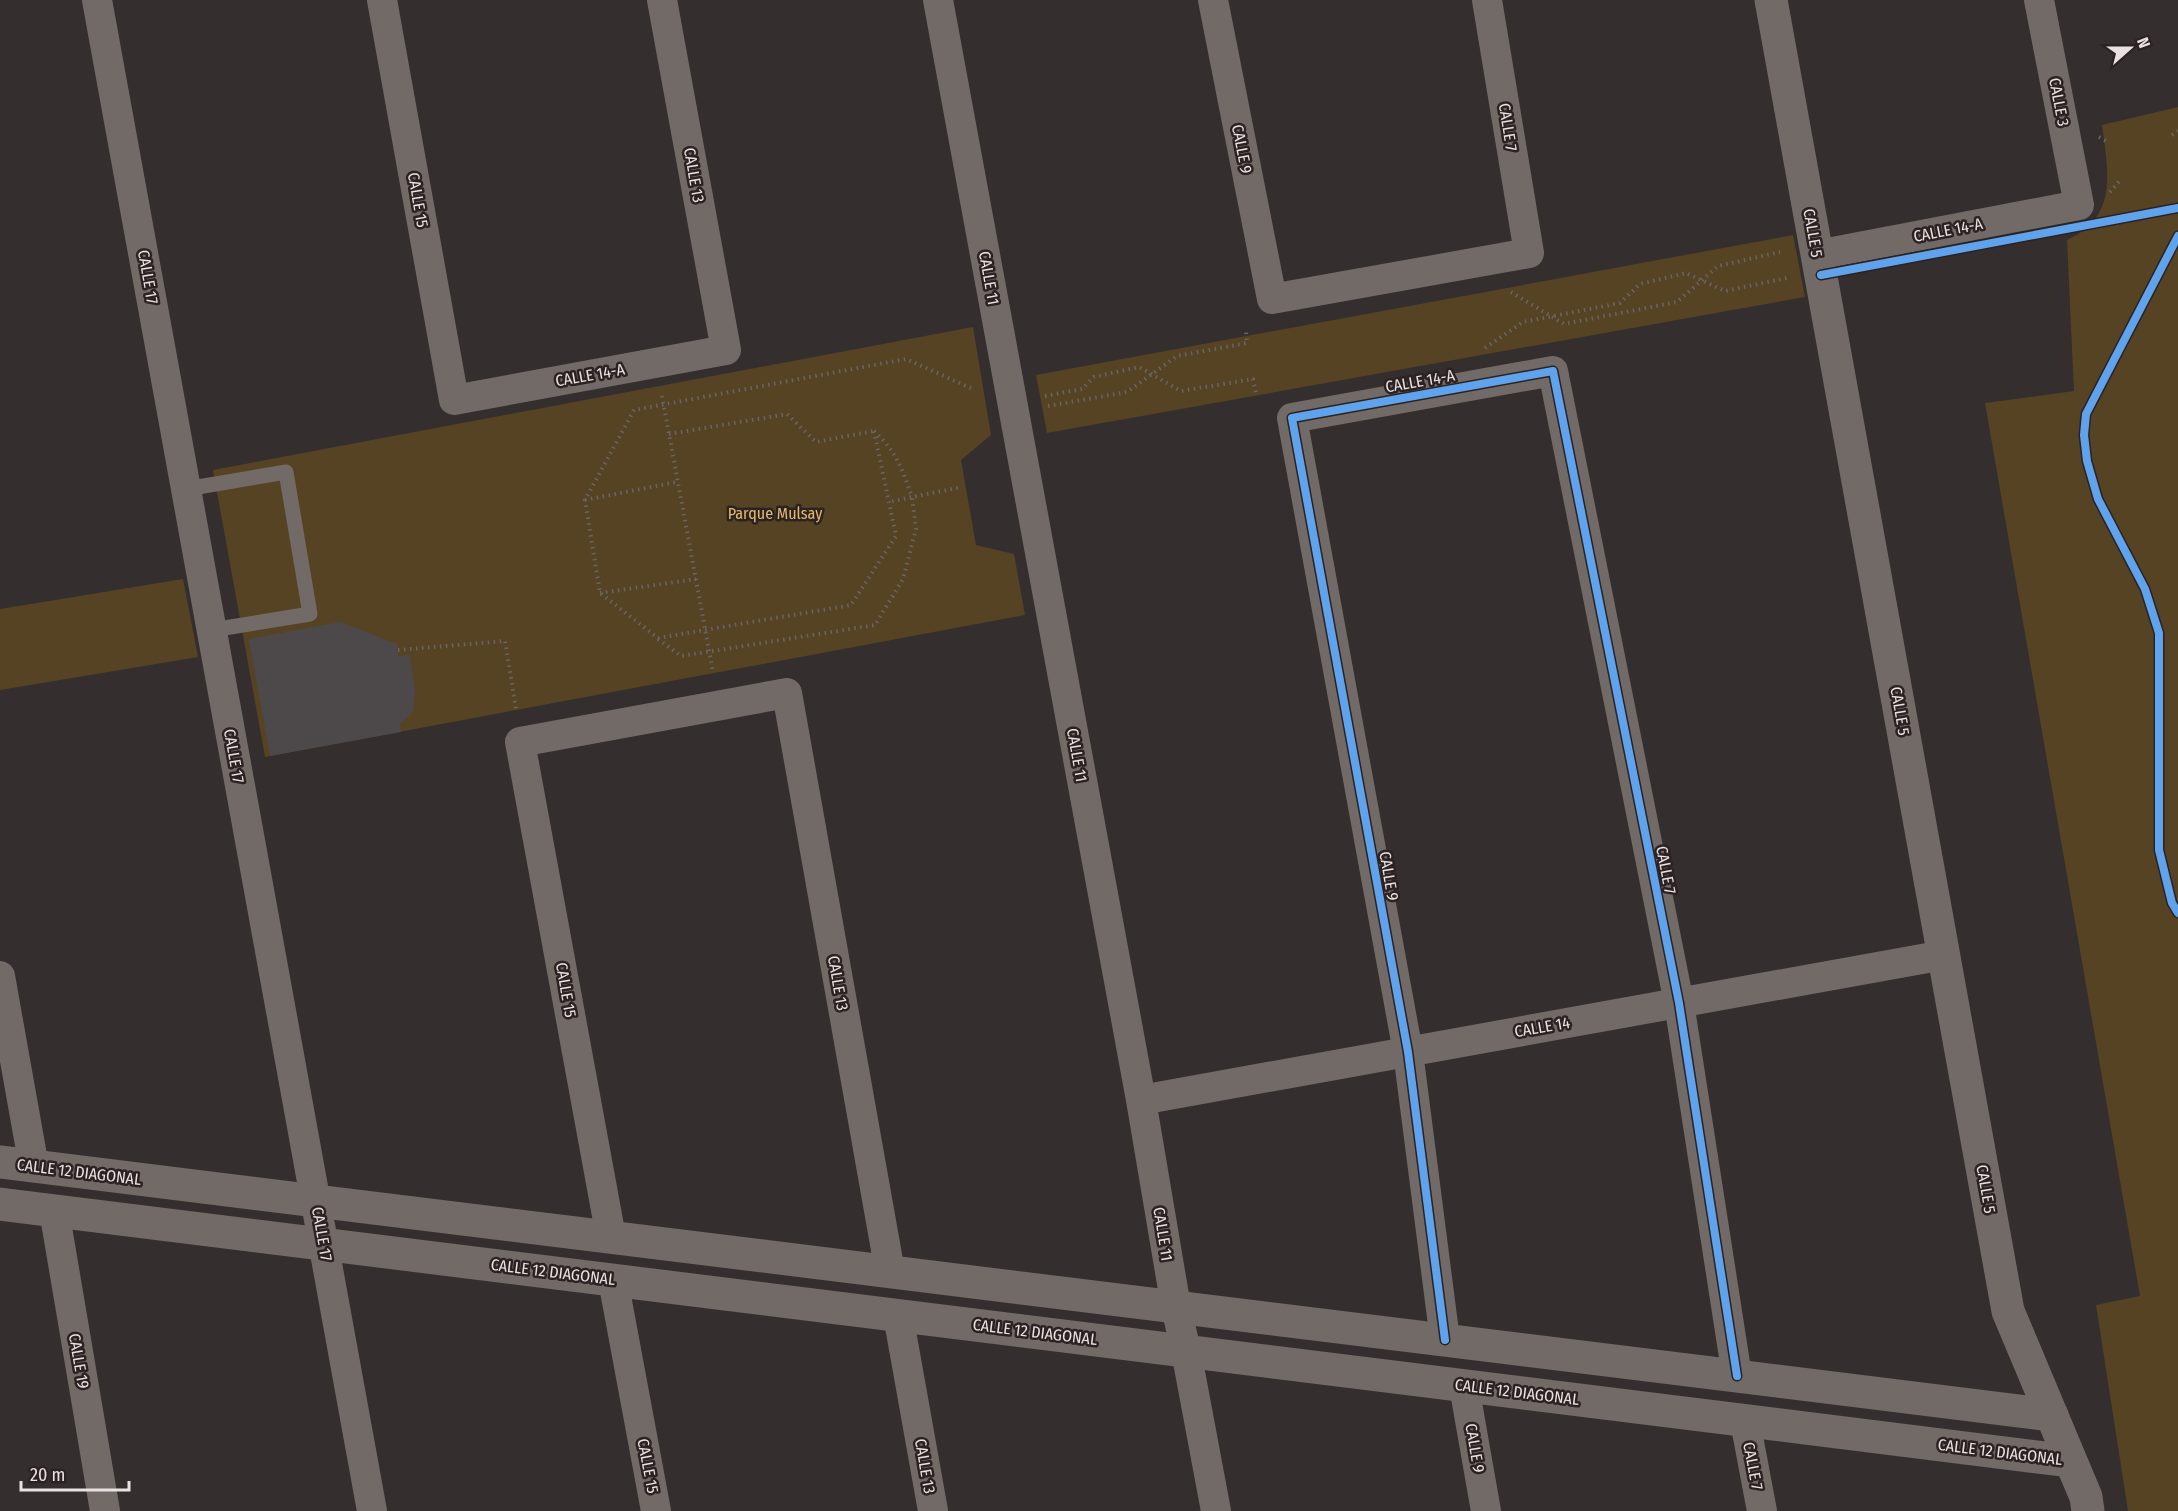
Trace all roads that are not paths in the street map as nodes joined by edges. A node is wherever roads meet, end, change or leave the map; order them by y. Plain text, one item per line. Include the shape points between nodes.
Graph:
1 (97, 0) edge
2 (382, 0) edge
3 (662, 0) edge
4 (938, 0) edge
5 (1213, 0) edge
6 (1487, 0) edge
7 (1771, 0) edge
8 (2039, 0) edge
9 (2079, 205) joint
10 (1529, 253) joint
11 (1801, 253) junction
12 (726, 350) joint
13 (1554, 371) joint
14 (454, 400) joint
15 (1292, 418) joint
16 (186, 489) junction
17 (212, 630) junction
18 (520, 742) joint
19 (1944, 956) junction
20 (0, 976) edge
21 (1679, 1003) junction
22 (1408, 1052) junction
23 (1141, 1100) junction
24 (0, 1162) edge
25 (34, 1167) junction
26 (316, 1202) junction
27 (0, 1204) edge
28 (54, 1210) junction
29 (611, 1238) junction
30 (323, 1243) junction
31 (890, 1272) junction
32 (613, 1280) junction
33 (1176, 1307) junction
34 (898, 1316) junction
35 (1445, 1340) junction
36 (1186, 1351) junction
37 (1737, 1376) junction
38 (1464, 1386) junction
39 (2052, 1415) junction
40 (1744, 1421) junction
41 (2070, 1461) junction
42 (105, 1511) edge
43 (372, 1511) edge
44 (656, 1511) edge
45 (933, 1511) edge
46 (1216, 1511) edge
47 (1486, 1511) edge
48 (1762, 1511) edge
49 (2088, 1511) edge

1 - 16 street, CALLE 17
2 - 14 street, CALLE 15
3 - 12 street, CALLE 13
4 - 23 street, CALLE 11
5 - 10 street, CALLE 9 via 1272,299
6 - 10 street, CALLE 7
7 - 11 street, CALLE 5
8 - 9 street, CALLE 3
9 - 11 street, CALLE 14-A
11 - 19 street, CALLE 5
12 - 14 street, CALLE 14-A
13 - 15 street, CALLE 14-A
13 - 21 street, CALLE 7
15 - 22 street, CALLE 9
16 - 17 street, CALLE 17
16 - 17 lane via 286,472 310,614
17 - 26 street, CALLE 17
18 - 29 street, CALLE 15
18 - 31 street, CALLE 13 via 787,693
19 - 21 street, CALLE 14
19 - 39 street, CALLE 5 via 2008,1311
20 - 25 street
21 - 22 street, CALLE 14
21 - 37 street, CALLE 7
22 - 23 street, CALLE 14
22 - 35 street, CALLE 9
23 - 33 street, CALLE 11
24 - 25 street, CALLE 12 DIAGONAL
25 - 26 street, CALLE 12 DIAGONAL
26 - 29 street, CALLE 12 DIAGONAL
26 - 30 street, CALLE 17
27 - 28 street, CALLE 12 DIAGONAL
28 - 30 street, CALLE 12 DIAGONAL
28 - 42 street, CALLE 19
29 - 31 street, CALLE 12 DIAGONAL
30 - 32 street, CALLE 12 DIAGONAL
30 - 43 street, CALLE 17
31 - 33 street, CALLE 12 DIAGONAL
32 - 34 street, CALLE 12 DIAGONAL
32 - 44 street, CALLE 15
33 - 35 street, CALLE 12 DIAGONAL
33 - 36 street, CALLE 11
34 - 36 street, CALLE 12 DIAGONAL
34 - 45 street, CALLE 13
35 - 37 street, CALLE 12 DIAGONAL
36 - 38 street, CALLE 12 DIAGONAL
36 - 46 street, CALLE 11
37 - 39 street, CALLE 12 DIAGONAL
38 - 40 street, CALLE 12 DIAGONAL
38 - 47 street, CALLE 9
39 - 41 street, CALLE 5
40 - 41 street, CALLE 12 DIAGONAL
40 - 48 street, CALLE 7
41 - 49 street, CALLE 5

